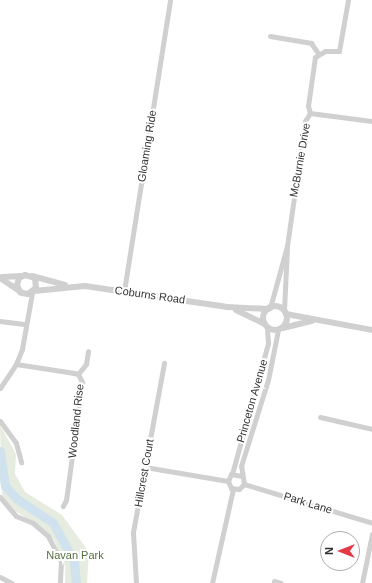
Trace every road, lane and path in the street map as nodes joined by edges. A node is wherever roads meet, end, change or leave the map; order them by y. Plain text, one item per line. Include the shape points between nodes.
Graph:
1 (170, 0) edge
2 (348, 0) edge
3 (270, 36) dead end
4 (318, 53) junction
5 (310, 113) junction
6 (372, 121) edge
7 (287, 246) junction
8 (22, 276) junction
9 (32, 276) junction
10 (0, 278) edge
11 (72, 286) junction
12 (124, 291) junction
13 (21, 292) junction
14 (33, 292) junction
15 (227, 307) junction
16 (269, 308) junction
17 (27, 309) junction
18 (285, 312) junction
19 (0, 321) edge
20 (312, 321) junction
21 (26, 324) junction
22 (266, 325) junction
23 (280, 329) junction
24 (372, 330) edge
25 (88, 351) dead end
26 (164, 363) dead end
27 (16, 364) junction
28 (78, 374) junction
29 (1, 385) edge
30 (320, 417) dead end
31 (0, 421) edge
32 (372, 428) edge
33 (21, 462) dead end
34 (145, 467) junction
35 (231, 474) junction
36 (242, 476) junction
37 (228, 481) junction
38 (244, 484) junction
39 (233, 489) junction
40 (0, 497) edge
41 (63, 506) dead end
42 (372, 523) edge
43 (372, 534) edge
44 (0, 577) edge
45 (274, 581) dead end
46 (12, 583) edge
47 (60, 583) edge
48 (136, 583) edge
49 (212, 583) edge
50 (281, 583) edge
51 (362, 583) edge

1 - 12 street, Gloaming Ride
2 - 4 street via 339,51
3 - 4 street via 311,43
4 - 5 street, McBurnie Drive via 308,106
5 - 6 street
5 - 7 street, McBurnie Drive via 305,121
7 - 16 street, McBurnie Drive
7 - 18 street, McBurnie Drive
8 - 9 street
8 - 10 street via 13,279
8 - 13 street via 18,281
9 - 11 street, Coburns Road
9 - 14 street via 36,281
10 - 13 street
11 - 12 street, Coburns Road
11 - 14 street, Coburns Road
12 - 15 street, Coburns Road
13 - 14 street
13 - 17 street
14 - 17 street
15 - 16 street, Coburns Road
15 - 22 street, Coburns Road
16 - 18 street via 278,307
16 - 22 street via 264,317
17 - 21 street
18 - 20 street
18 - 23 street
19 - 21 street
20 - 23 street
20 - 24 street
21 - 27 street
22 - 23 street
22 - 35 street, Princeton Avenue via 268,343 241,432 235,470
23 - 36 street, Princeton Avenue via 268,380 241,466
25 - 28 street via 86,364
26 - 34 street, Hillcrest Court
27 - 28 street, Woodland Rise
27 - 29 street
28 - 41 street, Woodland Rise via 82,382 66,500
30 - 32 street
31 - 33 street via 16,443
34 - 37 street
34 - 48 street, Hillcrest Court via 133,532
35 - 36 street
35 - 37 street
36 - 38 street
37 - 39 street
38 - 39 street via 239,489
38 - 42 street, Park Lane
39 - 49 street
40 - 47 street via 7,509 48,536 61,561
43 - 51 street
44 - 46 street
45 - 50 street

